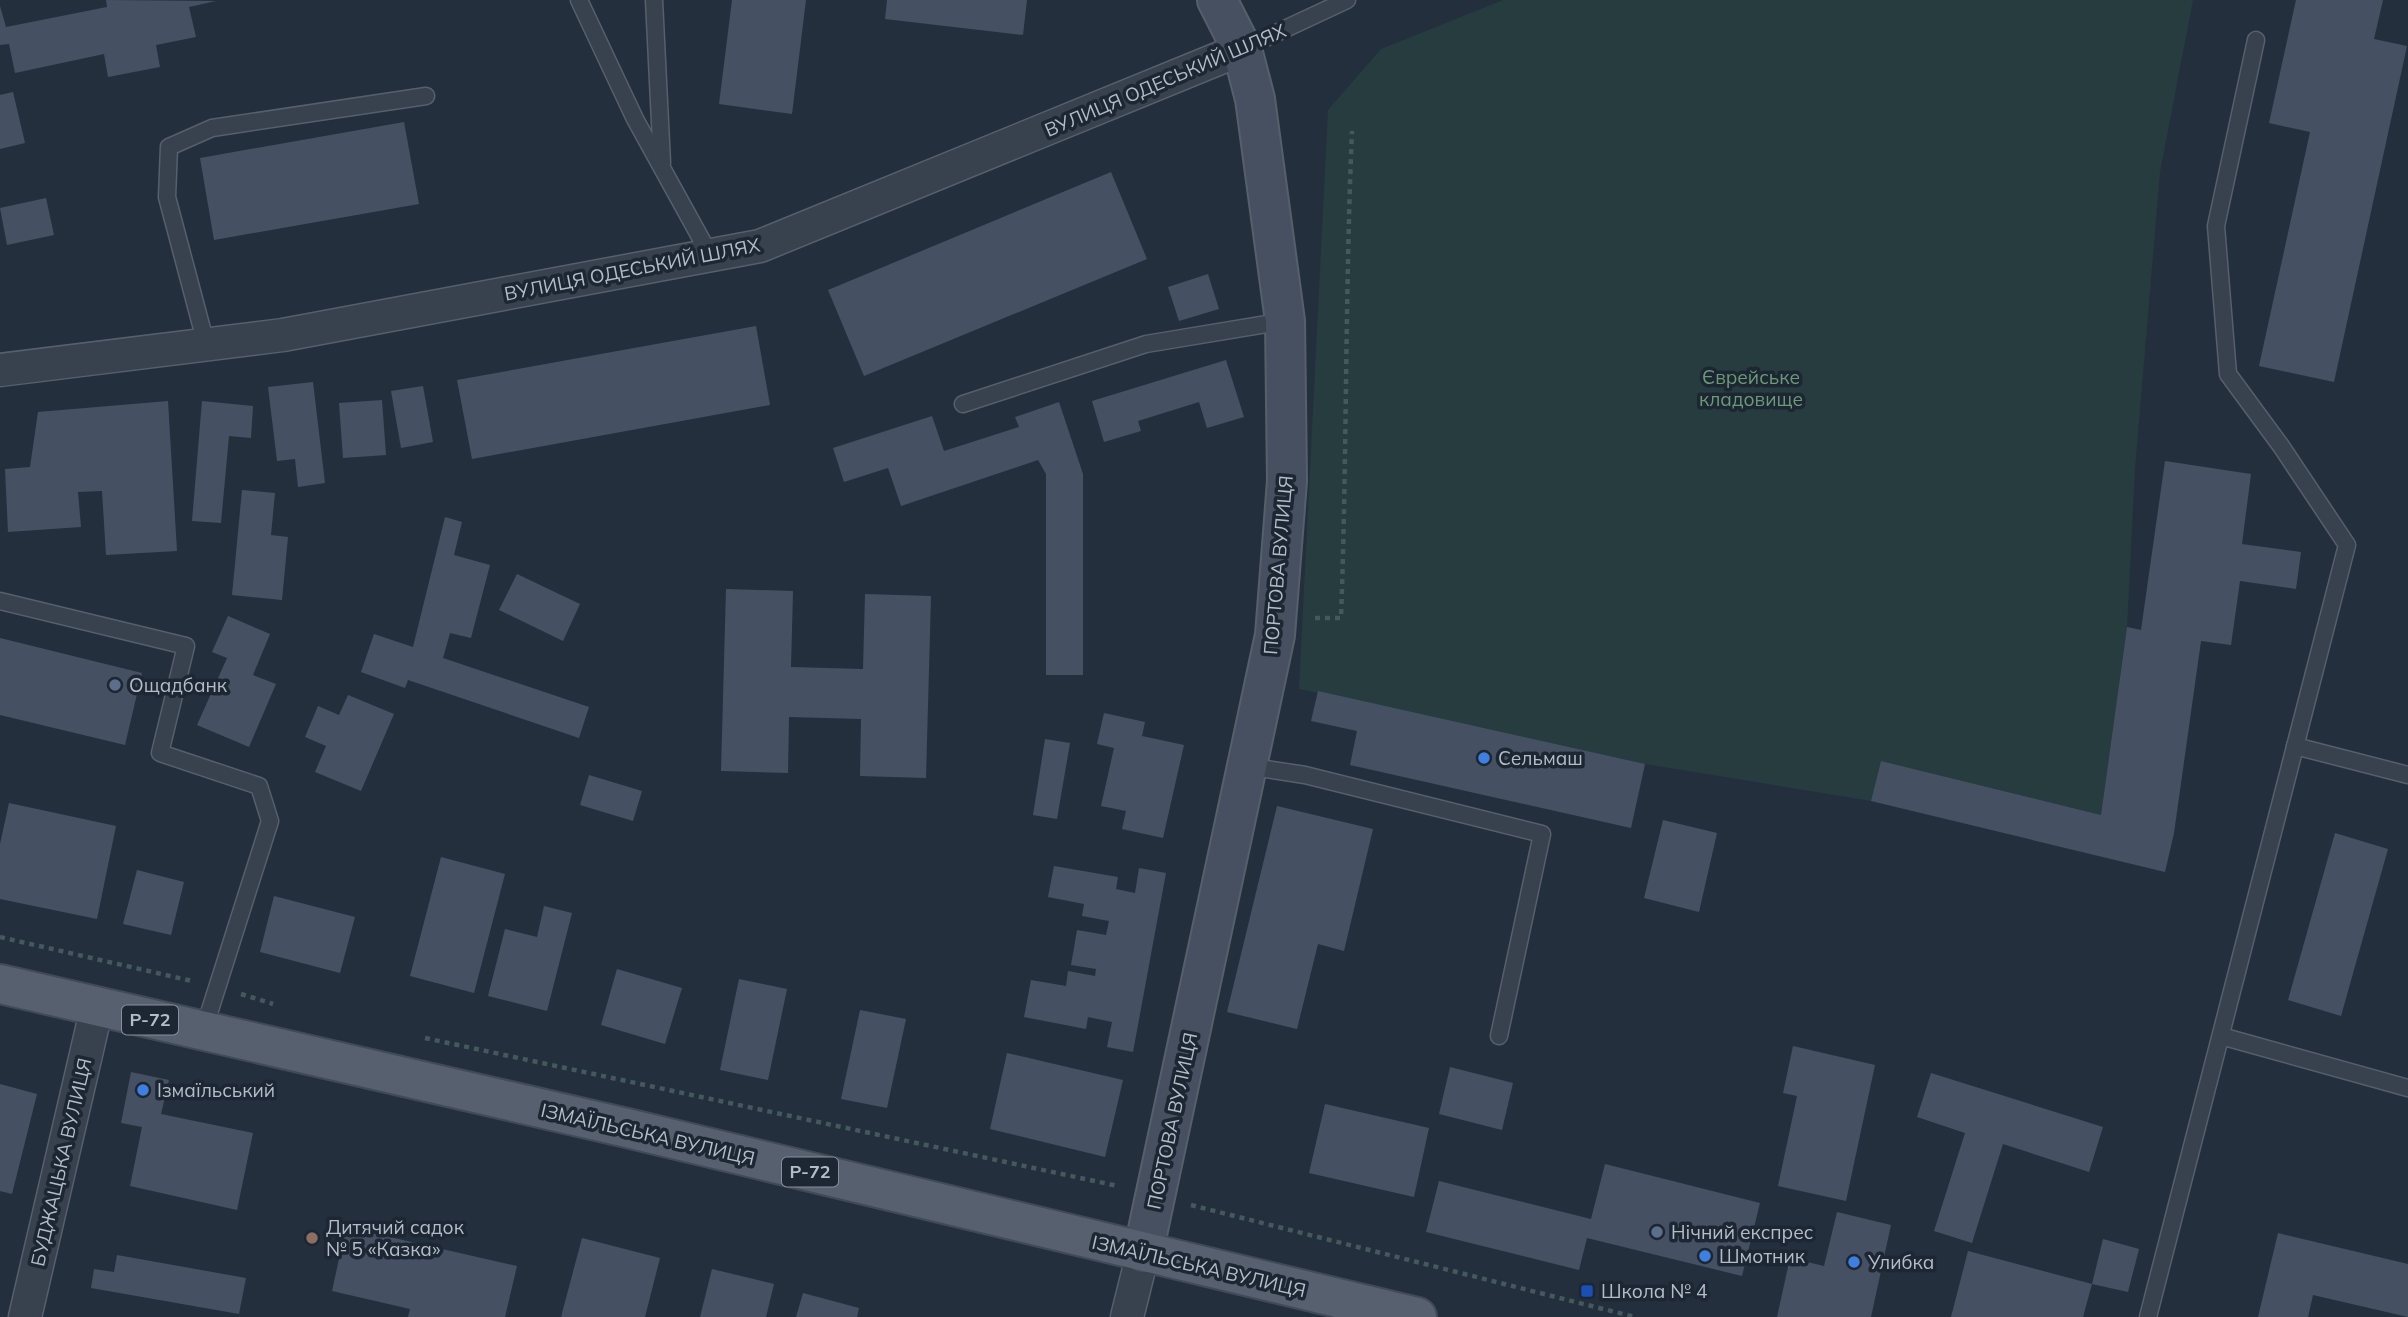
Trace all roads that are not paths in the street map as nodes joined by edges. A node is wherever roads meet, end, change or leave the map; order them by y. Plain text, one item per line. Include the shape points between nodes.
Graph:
1 (579, 0) edge
2 (654, 0) edge
3 (1217, 0) edge
4 (1347, 0) edge
5 (2256, 40) dead end
6 (1242, 49) junction
7 (426, 96) dead end
8 (663, 169) junction
9 (710, 255) junction
10 (1285, 321) junction
11 (206, 344) junction
12 (0, 370) edge
13 (963, 404) dead end
14 (0, 601) edge
15 (2295, 746) junction
16 (1247, 766) junction
17 (2408, 775) edge
18 (0, 984) edge
19 (97, 1007) junction
20 (203, 1032) junction
21 (1499, 1036) dead end
22 (2221, 1036) junction
23 (2408, 1088) edge
24 (1143, 1252) junction
25 (25, 1317) edge
26 (1127, 1317) edge
27 (1417, 1317) edge
28 (2148, 1317) edge

1 - 8 lane
2 - 8 lane
3 - 6 main road, ПОРТОВА ВУЛИЦЯ
4 - 6 lane, ВУЛИЦЯ ОДЕСЬКИЙ ШЛЯХ
5 - 15 lane via 2216,226 2228,374 2347,545
6 - 9 street, ВУЛИЦЯ ОДЕСЬКИЙ ШЛЯХ via 760,246
6 - 10 main road, ПОРТОВА ВУЛИЦЯ via 1255,99
7 - 11 lane via 212,128 169,146 167,197
8 - 9 lane
9 - 11 street, ВУЛИЦЯ ОДЕСЬКИЙ ШЛЯХ via 283,335
10 - 13 lane via 1146,345
10 - 16 main road, ПОРТОВА ВУЛИЦЯ via 1287,481 1276,616
11 - 12 street, ВУЛИЦЯ ОДЕСЬКИЙ ШЛЯХ
14 - 20 lane via 186,646 160,752 259,786 270,821
15 - 17 lane
15 - 22 lane
16 - 21 lane via 1306,775 1542,834
16 - 24 main road, ПОРТОВА ВУЛИЦЯ
18 - 19 main road, ІЗМАЇЛЬСЬКА ВУЛИЦЯ / Р-72
19 - 20 main road, ІЗМАЇЛЬСЬКА ВУЛИЦЯ / Р-72
19 - 25 street, БУДЖАЦЬКА ВУЛИЦЯ
20 - 24 main road, ІЗМАЇЛЬСЬКА ВУЛИЦЯ / Р-72
22 - 23 lane
22 - 28 lane
24 - 26 street
24 - 27 main road, ІЗМАЇЛЬСЬКА ВУЛИЦЯ / Р-72

